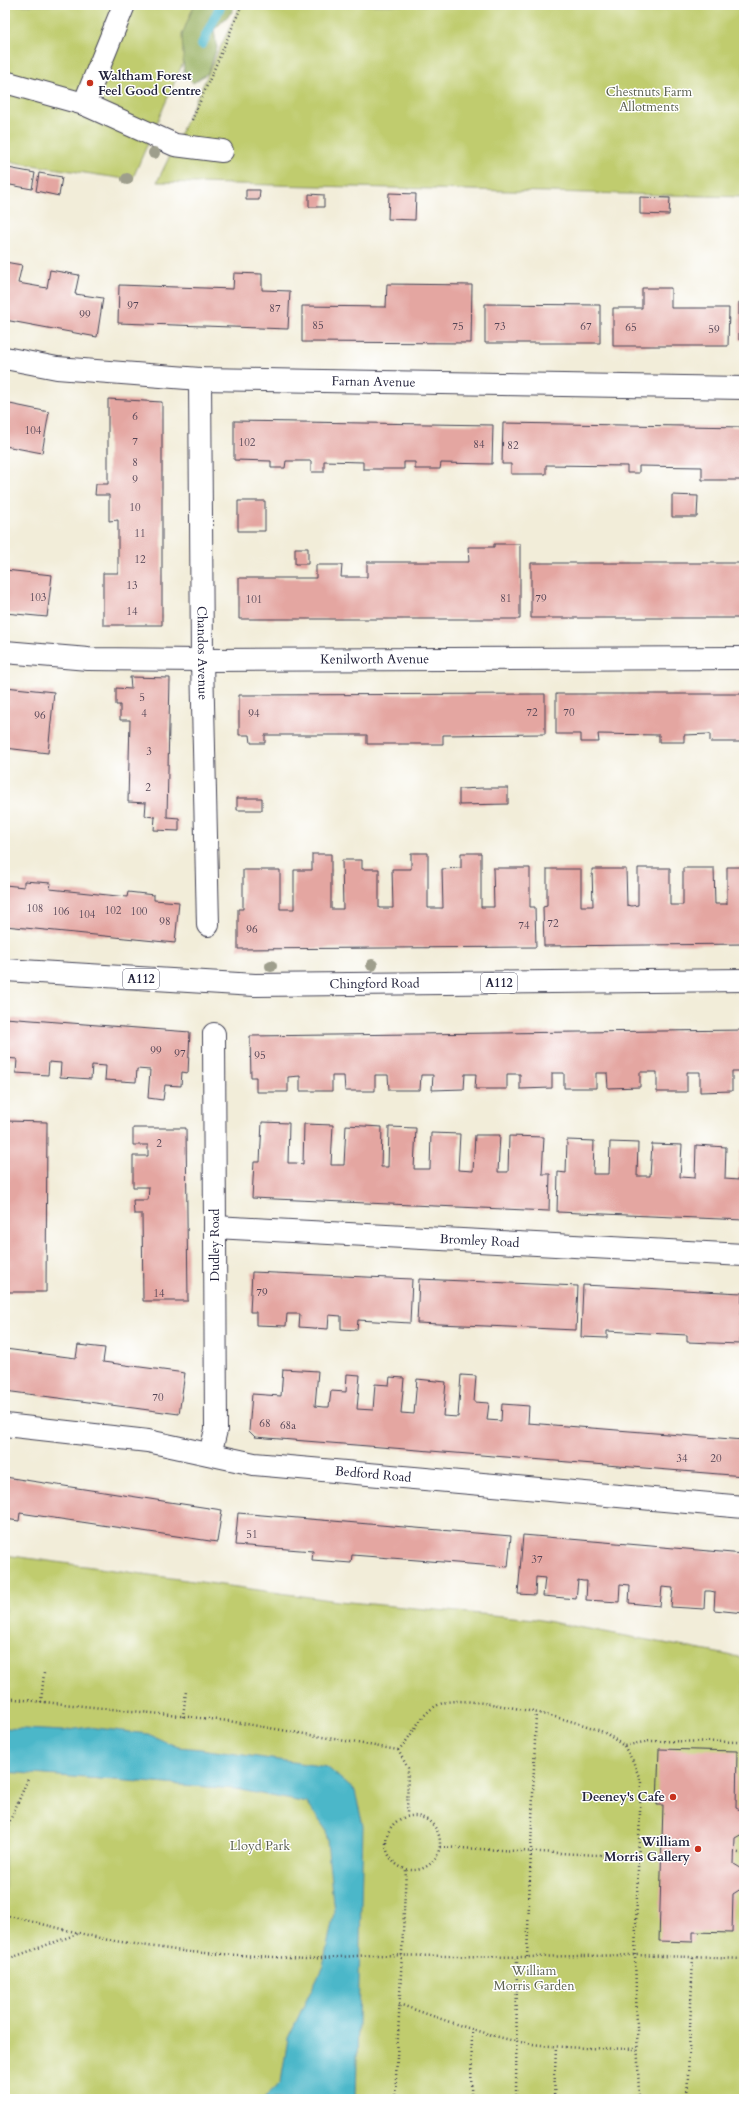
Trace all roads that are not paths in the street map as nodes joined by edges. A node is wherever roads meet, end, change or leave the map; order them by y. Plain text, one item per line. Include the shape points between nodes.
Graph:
1 (124, 5) edge
2 (5, 82) edge
3 (84, 104) junction
4 (222, 151) dead end
5 (5, 358) edge
6 (200, 379) junction
7 (744, 388) edge
8 (5, 652) edge
9 (744, 658) edge
10 (202, 660) junction
11 (208, 926) dead end
12 (5, 970) edge
13 (744, 980) edge
14 (214, 1034) dead end
15 (215, 1227) junction
16 (744, 1255) edge
17 (5, 1425) edge
18 (210, 1454) junction
19 (744, 1507) edge

1 - 3 street
2 - 3 street
3 - 4 street via 176,145
5 - 6 street, Farnan Avenue via 57,368
6 - 7 street, Farnan Avenue
6 - 10 street, Chandos Avenue
8 - 10 street, Kenilworth Avenue via 88,659
9 - 10 street, Kenilworth Avenue
10 - 11 street, Chandos Avenue
12 - 13 street, Chingford Road / A112 via 255,985
14 - 15 street, Dudley Road
15 - 16 street, Bromley Road
15 - 18 street, Dudley Road via 216,1430
17 - 18 street, Bedford Road via 148,1441
18 - 19 street, Bedford Road via 254,1464

